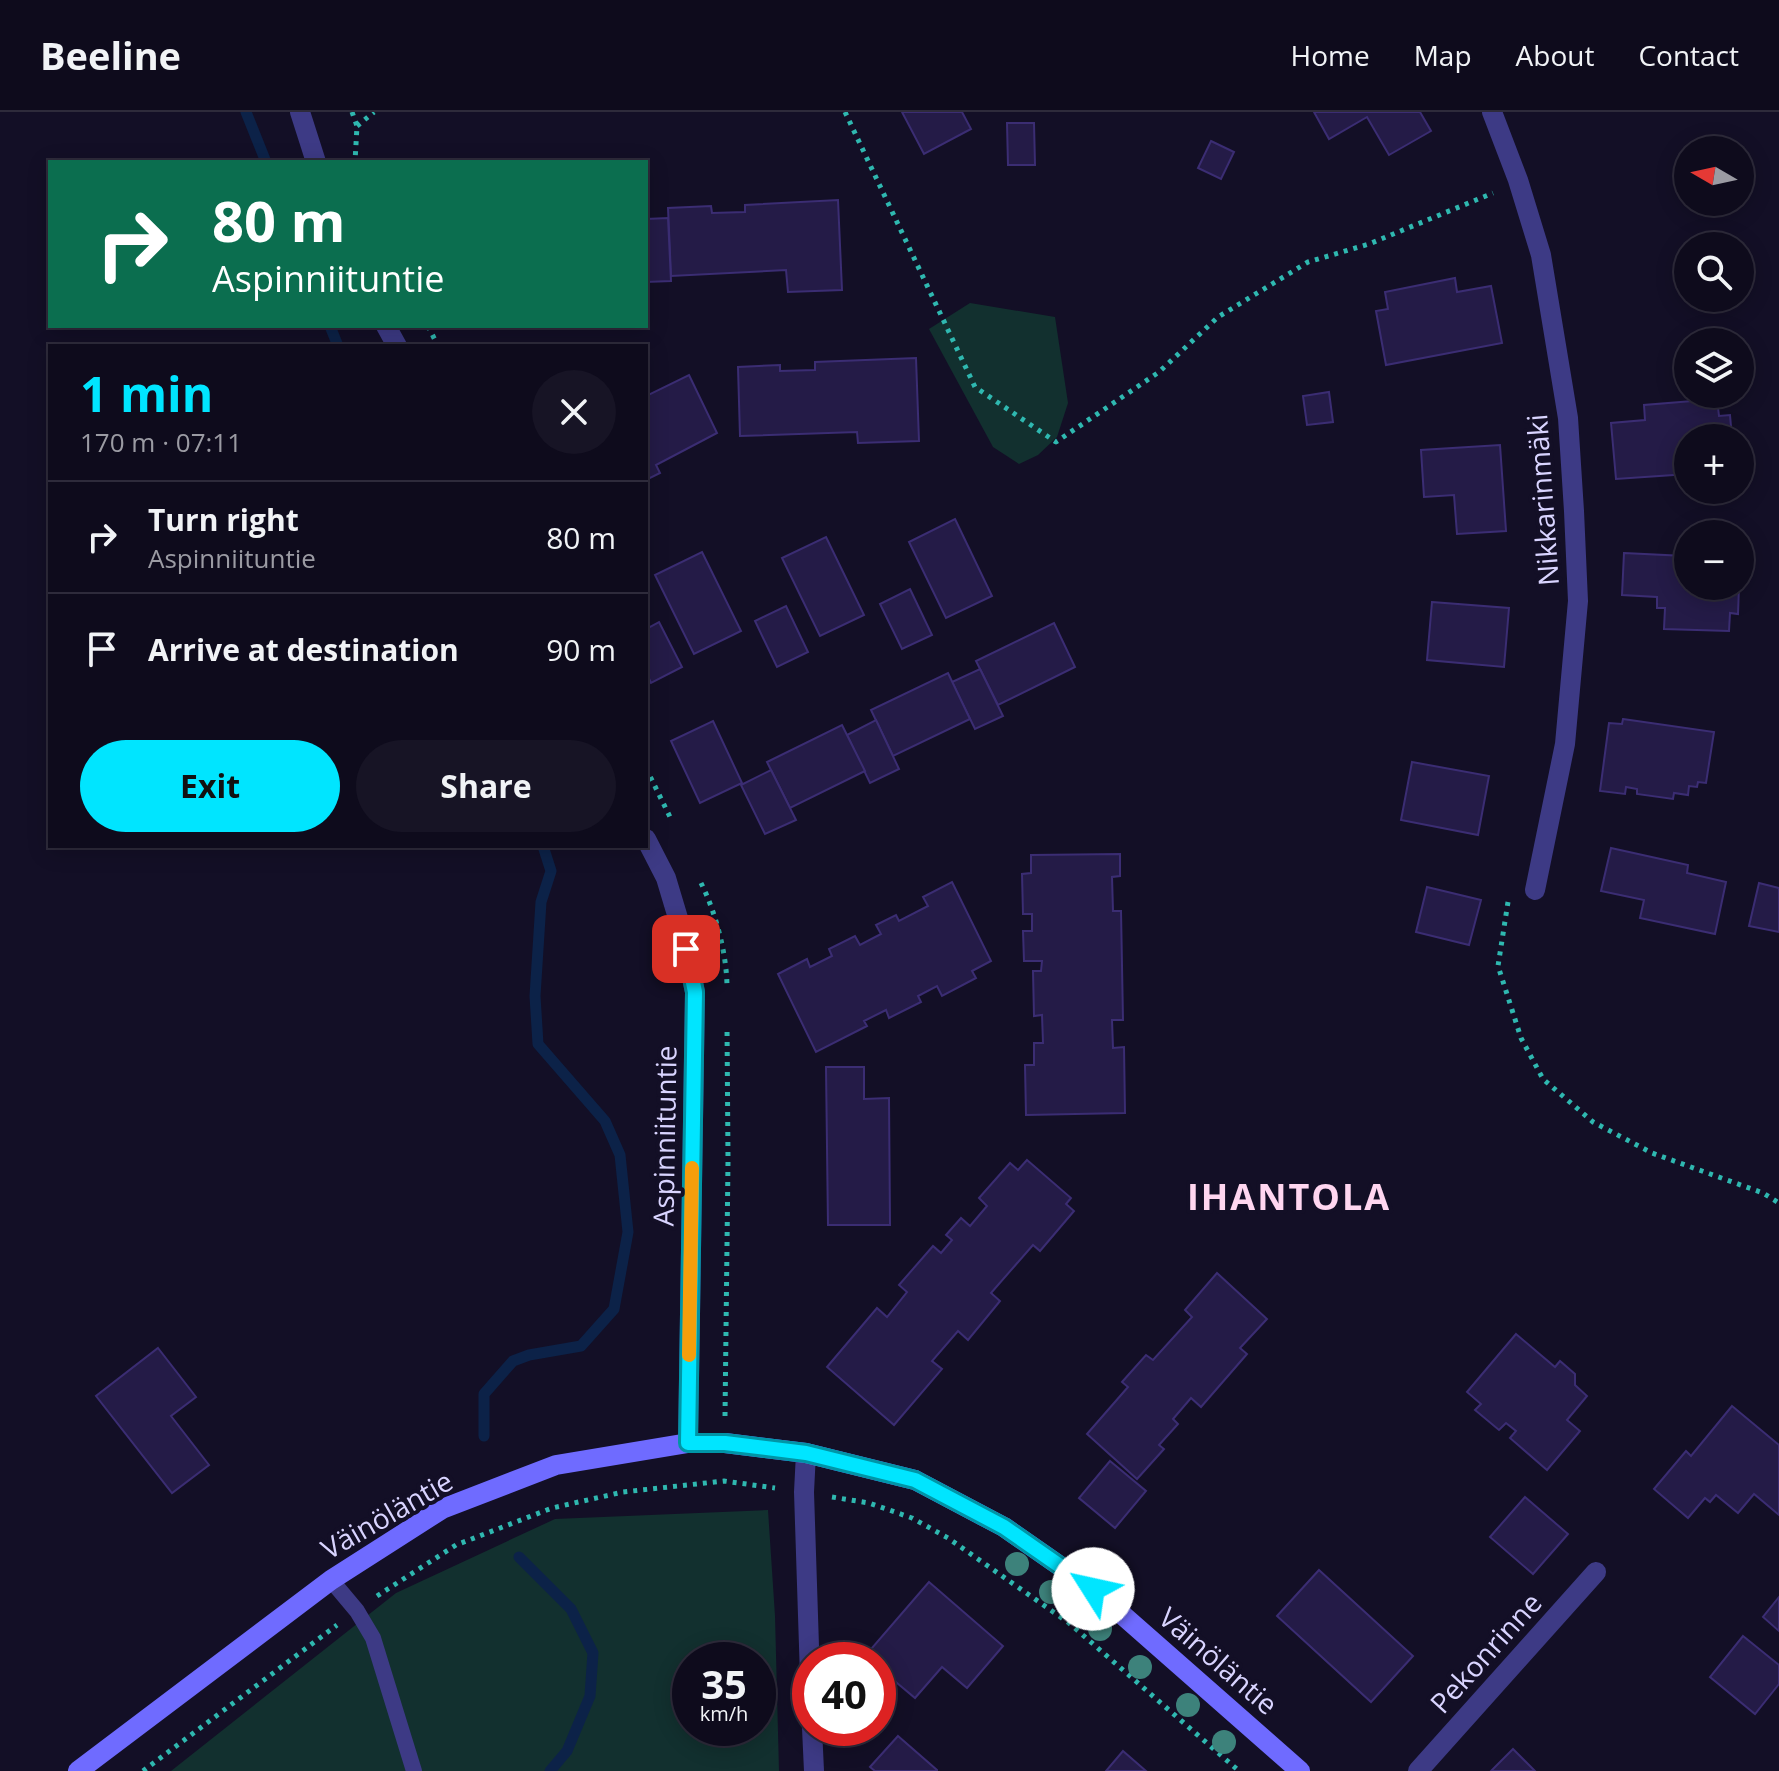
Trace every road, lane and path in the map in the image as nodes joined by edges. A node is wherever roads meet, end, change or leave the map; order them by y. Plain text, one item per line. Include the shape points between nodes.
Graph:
1 (352, 112) edge
2 (374, 112) edge
3 (845, 112) edge
4 (1492, 112) edge
5 (305, 113) edge
6 (357, 126) junction
7 (316, 160) edge
8 (355, 160) edge
9 (1518, 180) junction
10 (648, 843) edge
11 (1535, 890) dead end
12 (1510, 893) dead end
13 (1779, 1203) edge
14 (688, 1443) junction
15 (806, 1453) junction
16 (804, 1492) junction
17 (1596, 1572) dead end
18 (331, 1580) junction
19 (357, 1611) junction
20 (809, 1642) edge
21 (813, 1746) edge
22 (78, 1771) edge
23 (143, 1771) edge
24 (414, 1771) edge
25 (814, 1771) edge
26 (1239, 1771) edge
27 (1300, 1771) edge
28 (1418, 1771) edge

1 - 6 path
2 - 6 path
3 - 9 path via 975,387 1056,442 1159,372 1218,317 1308,262 1369,244
4 - 9 street, Nikkarinmäki
5 - 7 street
6 - 8 path
9 - 11 street, Nikkarinmäki via 1541,255 1568,418 1578,601 1565,744
10 - 14 street, Aspinniituntie via 666,878 695,992
12 - 13 path via 1498,966 1521,1038 1543,1079 1593,1122 1652,1153
14 - 15 street, Väinöläntie
14 - 18 street, Väinöläntie via 556,1465 527,1476 442,1509
15 - 16 street
15 - 27 street, Väinöläntie via 915,1480 1004,1527 1093,1589
16 - 19 path via 724,1481 623,1492 552,1508 456,1545
16 - 20 street
16 - 26 path via 869,1503 948,1538 1069,1623
17 - 28 street, Pekonrinne
18 - 19 lane
18 - 22 street, Väinöläntie
19 - 23 path
19 - 24 lane via 373,1638
21 - 25 street

